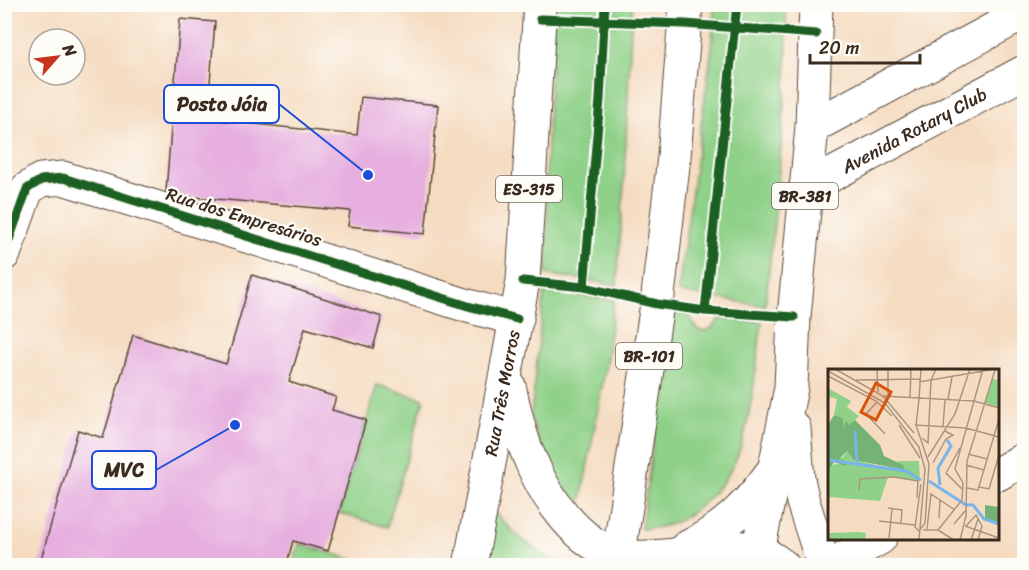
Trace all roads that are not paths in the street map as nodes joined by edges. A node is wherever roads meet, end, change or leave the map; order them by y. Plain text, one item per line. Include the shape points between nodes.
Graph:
1 (540, 4) edge
2 (686, 4) edge
3 (816, 4) edge
4 (1024, 13) edge
5 (1024, 72) edge
6 (812, 127) junction
7 (805, 189) junction
8 (4, 254) edge
9 (517, 319) junction
10 (506, 373) junction
11 (791, 388) junction
12 (1024, 459) edge
13 (775, 468) junction
14 (999, 473) edge
15 (876, 540) edge
16 (618, 560) edge
17 (668, 560) edge
18 (765, 561) edge
19 (470, 566) edge
20 (824, 566) edge
21 (831, 566) edge

1 - 9 main road, Rua Três Morros / ES-315 via 523,281
2 - 16 main road, BR-101 via 657,304
3 - 6 main road, BR-381
4 - 6 main road
5 - 7 main road, Avenida Rotary Club
6 - 7 main road, BR-381
7 - 11 main road, BR-381
8 - 9 main road, Rua dos Empresários via 27,189 41,180 63,178
9 - 10 main road, Rua Três Morros / ES-315
10 - 16 main road via 519,427 544,486 585,537
10 - 19 main road, Rua Três Morros
11 - 13 main road
11 - 20 main road via 798,479
12 - 14 main road
13 - 17 main road via 733,518
13 - 18 main road
15 - 21 main road
16 - 17 main road
17 - 18 main road via 725,548

